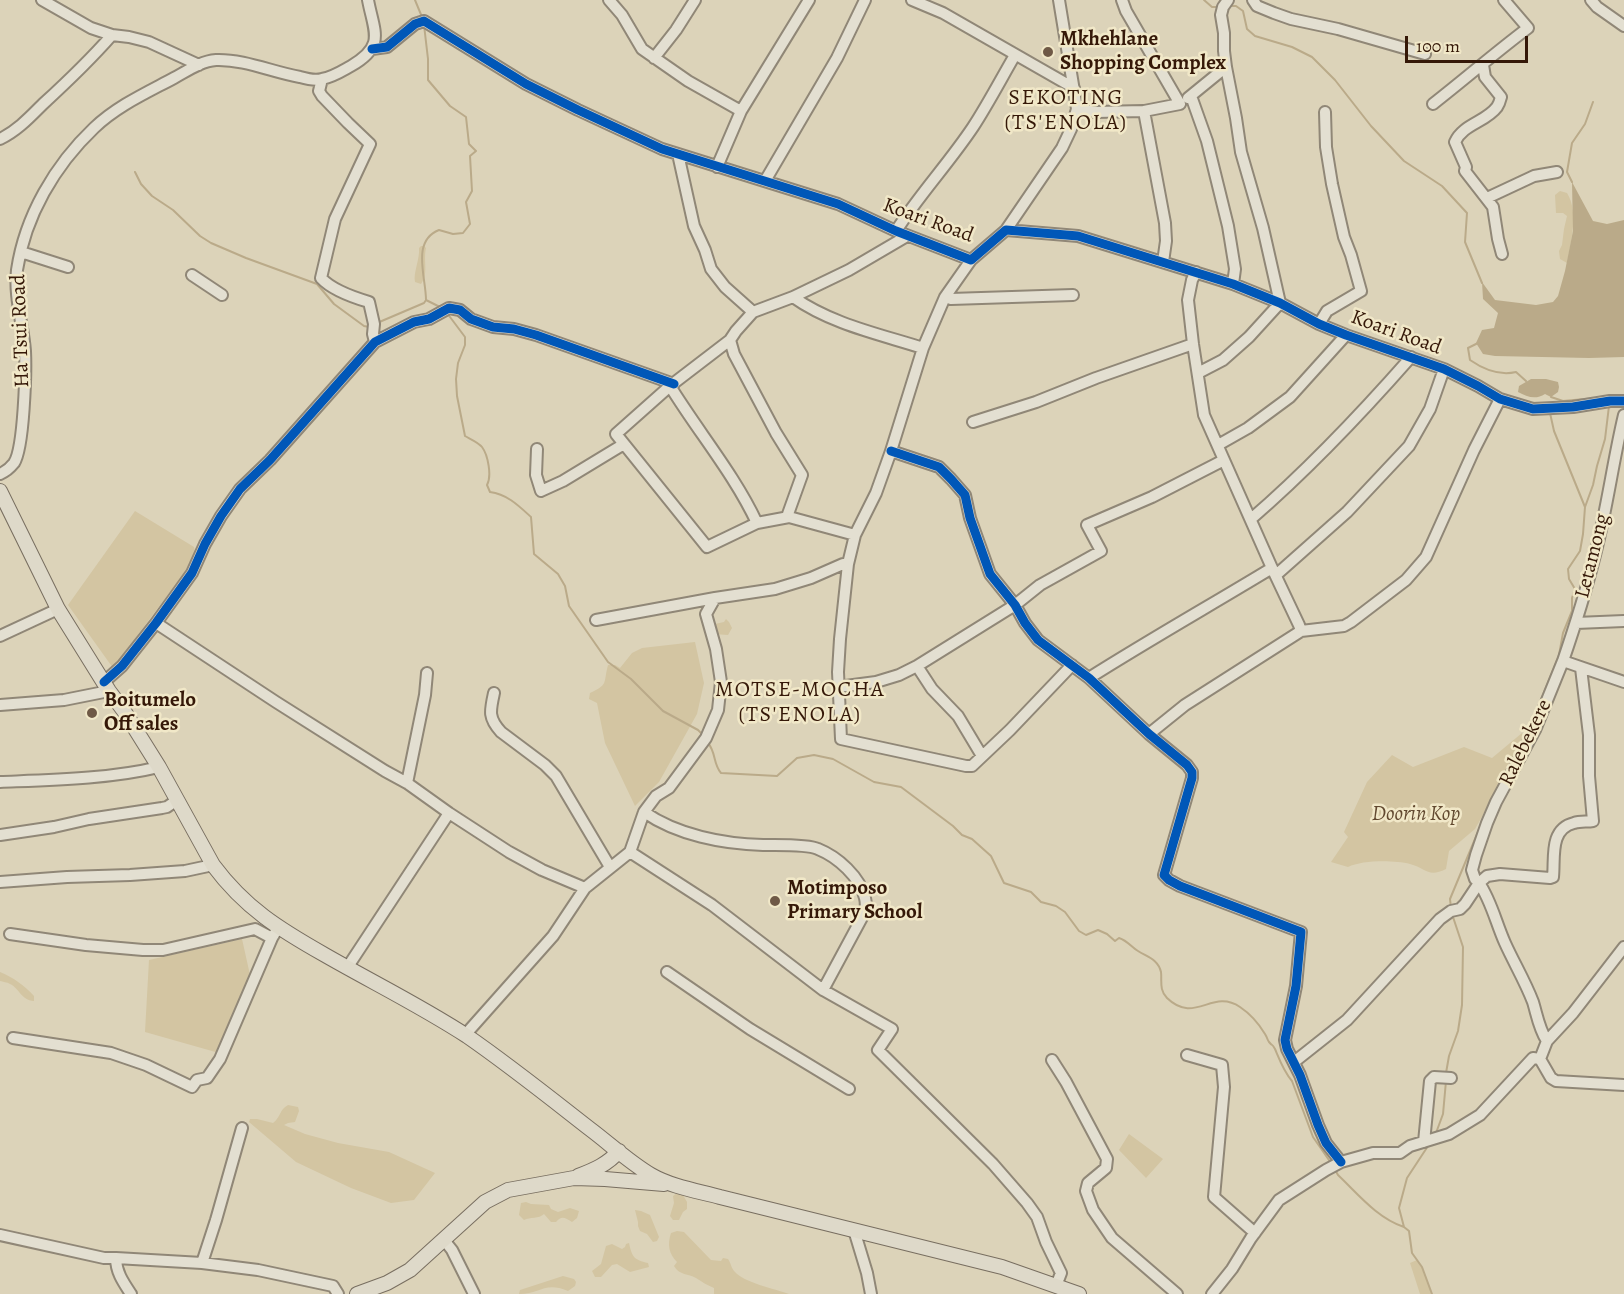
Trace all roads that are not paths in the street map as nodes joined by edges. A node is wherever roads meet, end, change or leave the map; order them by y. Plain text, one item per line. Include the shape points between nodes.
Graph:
1 (42, 0) edge
2 (368, 0) edge
3 (609, 0) edge
4 (695, 0) edge
5 (809, 0) edge
6 (865, 0) edge
7 (912, 0) edge
8 (1059, 0) edge
9 (1122, 0) edge
10 (1228, 0) edge
11 (1253, 0) edge
12 (1504, 0) edge
13 (1591, 0) edge
14 (1624, 26) edge
15 (112, 35) junction
16 (372, 49) junction
17 (1425, 54) dead end
18 (1015, 55) junction
19 (654, 58) junction
20 (199, 65) junction
21 (1483, 65) junction
22 (1226, 67) junction
23 (322, 80) junction
24 (1074, 88) junction
25 (1191, 96) junction
26 (1180, 104) junction
27 (1433, 105) dead end
28 (1077, 109) junction
29 (741, 111) junction
30 (1144, 111) junction
31 (1325, 112) dead end
32 (0, 139) edge
33 (678, 154) junction
34 (717, 166) junction
35 (1557, 172) dead end
36 (765, 181) junction
37 (1488, 198) junction
38 (1006, 230) junction
39 (901, 233) junction
40 (21, 252) junction
41 (1502, 254) dead end
42 (971, 260) junction
43 (1162, 262) junction
44 (68, 267) dead end
45 (1196, 272) junction
46 (192, 275) dead end
47 (1233, 284) junction
48 (222, 295) dead end
49 (1073, 295) dead end
50 (793, 297) junction
51 (945, 297) junction
52 (1280, 303) junction
53 (753, 312) junction
54 (1319, 324) junction
55 (1346, 335) junction
56 (730, 340) junction
57 (375, 342) junction
58 (1193, 344) junction
59 (923, 348) junction
60 (1411, 357) junction
61 (1444, 369) junction
62 (1198, 373) junction
63 (672, 385) junction
64 (1500, 399) junction
65 (1624, 401) edge
66 (1624, 414) edge
67 (973, 422) dead end
68 (624, 444) junction
69 (1218, 445) junction
70 (537, 449) dead end
71 (891, 451) junction
72 (1619, 457) edge
73 (1224, 460) junction
74 (0, 474) edge
75 (0, 491) edge
76 (4, 511) edge
77 (789, 518) junction
78 (1251, 519) junction
79 (757, 523) junction
80 (855, 534) junction
81 (848, 564) junction
82 (1274, 571) junction
83 (715, 598) junction
84 (1015, 605) junction
85 (58, 609) junction
86 (596, 620) dead end
87 (1624, 621) edge
88 (156, 623) junction
89 (1576, 623) junction
90 (1300, 631) junction
91 (0, 636) edge
92 (1563, 662) junction
93 (1072, 665) junction
94 (917, 666) junction
95 (1581, 668) junction
96 (427, 673) dead end
97 (1089, 678) junction
98 (1624, 682) edge
99 (106, 686) junction
100 (838, 687) junction
101 (494, 693) dead end
102 (0, 705) edge
103 (1149, 734) junction
104 (982, 756) junction
105 (159, 767) junction
106 (0, 782) edge
107 (407, 783) junction
108 (177, 800) junction
109 (644, 812) junction
110 (449, 813) junction
111 (0, 835) edge
112 (630, 852) junction
113 (213, 865) junction
114 (610, 867) junction
115 (0, 882) edge
116 (1479, 883) junction
117 (585, 888) junction
118 (275, 933) junction
119 (10, 934) dead end
120 (1624, 947) edge
121 (346, 968) junction
122 (667, 972) dead end
123 (823, 990) junction
124 (465, 1035) junction
125 (13, 1038) dead end
126 (1547, 1041) junction
127 (1186, 1055) dead end
128 (1540, 1059) junction
129 (1052, 1060) dead end
130 (1294, 1062) junction
131 (1451, 1078) dead end
132 (1624, 1085) edge
133 (849, 1089) dead end
134 (242, 1128) dead end
135 (1424, 1142) junction
136 (624, 1155) junction
137 (1334, 1166) junction
138 (574, 1178) junction
139 (599, 1179) junction
140 (674, 1184) junction
141 (854, 1230) junction
142 (1254, 1233) junction
143 (0, 1235) edge
144 (444, 1240) junction
145 (116, 1258) junction
146 (202, 1263) junction
147 (1056, 1286) junction
148 (131, 1294) edge
149 (338, 1294) edge
150 (357, 1294) edge
151 (474, 1294) edge
152 (871, 1294) edge
153 (1079, 1294) edge
154 (1177, 1294) edge
155 (1212, 1294) edge

1 - 15 street via 91,28
2 - 16 street via 376,39
3 - 19 street via 642,49
4 - 19 street
5 - 29 street
6 - 36 street via 837,58
7 - 18 street via 943,13
8 - 24 street
9 - 26 street
10 - 22 street via 1221,15
11 - 17 street via 1257,6 1282,16
12 - 21 street via 1528,28
13 - 14 street
15 - 20 street via 149,42
15 - 32 street via 40,107
16 - 23 street
16 - 33 street, Koari Road via 387,47 424,21 537,89
18 - 24 street
18 - 39 street via 973,127 906,216
19 - 29 street
20 - 23 street, Ha Tsui Road via 214,60 245,63
20 - 40 street, Ha Tsui Road via 125,104 75,146 51,179
21 - 27 street
21 - 37 street via 1485,77 1501,98 1497,107 1464,130 1455,142 1465,171
22 - 25 street
22 - 52 street via 1241,152
23 - 57 street via 322,96 370,144 335,219 321,278 369,302
24 - 28 street
25 - 26 street
25 - 47 street via 1207,141 1228,226 1235,269
26 - 30 street
28 - 30 street
28 - 38 street via 1062,148
29 - 34 street
30 - 43 street via 1165,223
31 - 54 street via 1332,184 1361,291 1327,311
33 - 34 street, Koari Road
33 - 53 street via 694,226 711,270
34 - 36 street, Koari Road
35 - 37 street via 1534,176
36 - 39 street, Koari Road via 838,204
37 - 41 street
38 - 42 street, Koari Road
38 - 43 street, Koari Road via 1078,236
39 - 42 street, Koari Road
39 - 50 street via 849,270
40 - 44 street
40 - 74 street, Ha Tsui Road via 17,289 25,351 21,433 15,463
42 - 51 street
43 - 45 street, Koari Road
45 - 47 street, Koari Road
45 - 58 street via 1188,300
46 - 48 street
47 - 52 street, Koari Road
49 - 51 street
50 - 53 street
50 - 59 street via 846,324
51 - 59 street
52 - 54 street, Koari Road
52 - 62 street via 1223,360
53 - 56 street
54 - 55 street, Koari Road
55 - 60 street, Koari Road
55 - 69 street via 1290,396
56 - 63 street
56 - 77 street via 776,433 802,475
57 - 63 street via 449,308 493,327 536,335
57 - 88 street via 240,489 220,516 192,573
58 - 62 street
58 - 67 street
59 - 71 street
60 - 61 street, Koari Road
60 - 78 street via 1325,451
61 - 64 street, Koari Road
61 - 82 street via 1430,409 1409,446 1347,512
62 - 69 street via 1204,415
63 - 68 street via 616,434
63 - 79 street via 746,499
64 - 65 street, Koari Road via 1533,410
64 - 90 street via 1426,557 1406,580 1351,622
66 - 72 street, Letamong
68 - 70 street via 541,491 536,475
68 - 79 street via 707,547
69 - 73 street
71 - 80 street
71 - 84 street via 939,467 965,495 990,574
72 - 89 street, Letamong
73 - 78 street
73 - 84 street via 1086,525 1101,551 1040,585
75 - 76 main road
76 - 85 main road
77 - 79 street
77 - 80 street
78 - 82 street
80 - 81 street
81 - 83 street via 790,585
81 - 100 street
82 - 90 street
82 - 97 street
83 - 86 street
83 - 109 street via 706,614 721,682 718,710 706,738 686,766
84 - 93 street via 1038,640
84 - 94 street
85 - 91 street
85 - 99 main road
87 - 89 street
88 - 99 street
88 - 107 street
89 - 92 street, Letamong
90 - 103 street via 1185,705
92 - 95 street
92 - 116 street, Ralebekere via 1535,730 1487,823 1472,870
93 - 97 street
93 - 104 street
94 - 100 street via 876,682
94 - 104 street via 958,716
95 - 98 street
95 - 116 street via 1593,821 1572,823 1560,831 1555,843 1553,877 1500,874 1487,876
96 - 107 street
97 - 103 street
99 - 102 street via 64,700
99 - 105 main road
100 - 104 street via 841,739 966,766 972,766
101 - 114 street via 491,718 496,727 556,776
103 - 130 street via 1192,772 1164,875 1180,886 1301,932 1285,1040
105 - 106 street via 80,778
105 - 108 main road
107 - 110 street
108 - 111 street via 162,808
108 - 113 main road
109 - 112 street
109 - 123 street via 695,837 754,845 816,847 845,866 866,899 866,912
110 - 117 street via 508,852
110 - 121 street
112 - 114 street
112 - 123 street via 712,905
113 - 115 street via 185,871
113 - 118 main road
114 - 117 street
116 - 126 street
116 - 130 street via 1465,904 1440,919 1347,1020
117 - 124 street via 553,936
118 - 119 street via 255,929 163,950 86,945
118 - 121 main road
118 - 125 street via 220,1059 207,1078 197,1080 192,1087 111,1053
120 - 126 street
121 - 124 main road
122 - 133 street via 750,1029
123 - 147 street via 892,1029 878,1050 1027,1203 1061,1273
124 - 136 main road
126 - 128 street
127 - 142 street via 1222,1065 1224,1087 1214,1197
128 - 132 street via 1556,1081
128 - 135 street via 1533,1058 1480,1115 1449,1134
129 - 154 street via 1107,1159 1106,1168 1088,1183 1086,1191 1093,1210 1112,1238
130 - 137 street
131 - 135 street via 1434,1077 1430,1082
134 - 146 street
135 - 137 street via 1400,1153 1373,1153
136 - 138 main road
136 - 139 main road via 618,1172
136 - 140 main road via 653,1176
137 - 142 street via 1279,1200
138 - 139 main road
138 - 144 main road via 508,1190 485,1202
139 - 140 main road
140 - 141 main road
141 - 147 main road via 1002,1267
141 - 152 street
142 - 155 street
143 - 145 street
144 - 150 main road via 410,1270
144 - 151 street
145 - 146 street
145 - 148 street via 119,1275
146 - 149 street via 333,1286
147 - 153 main road

